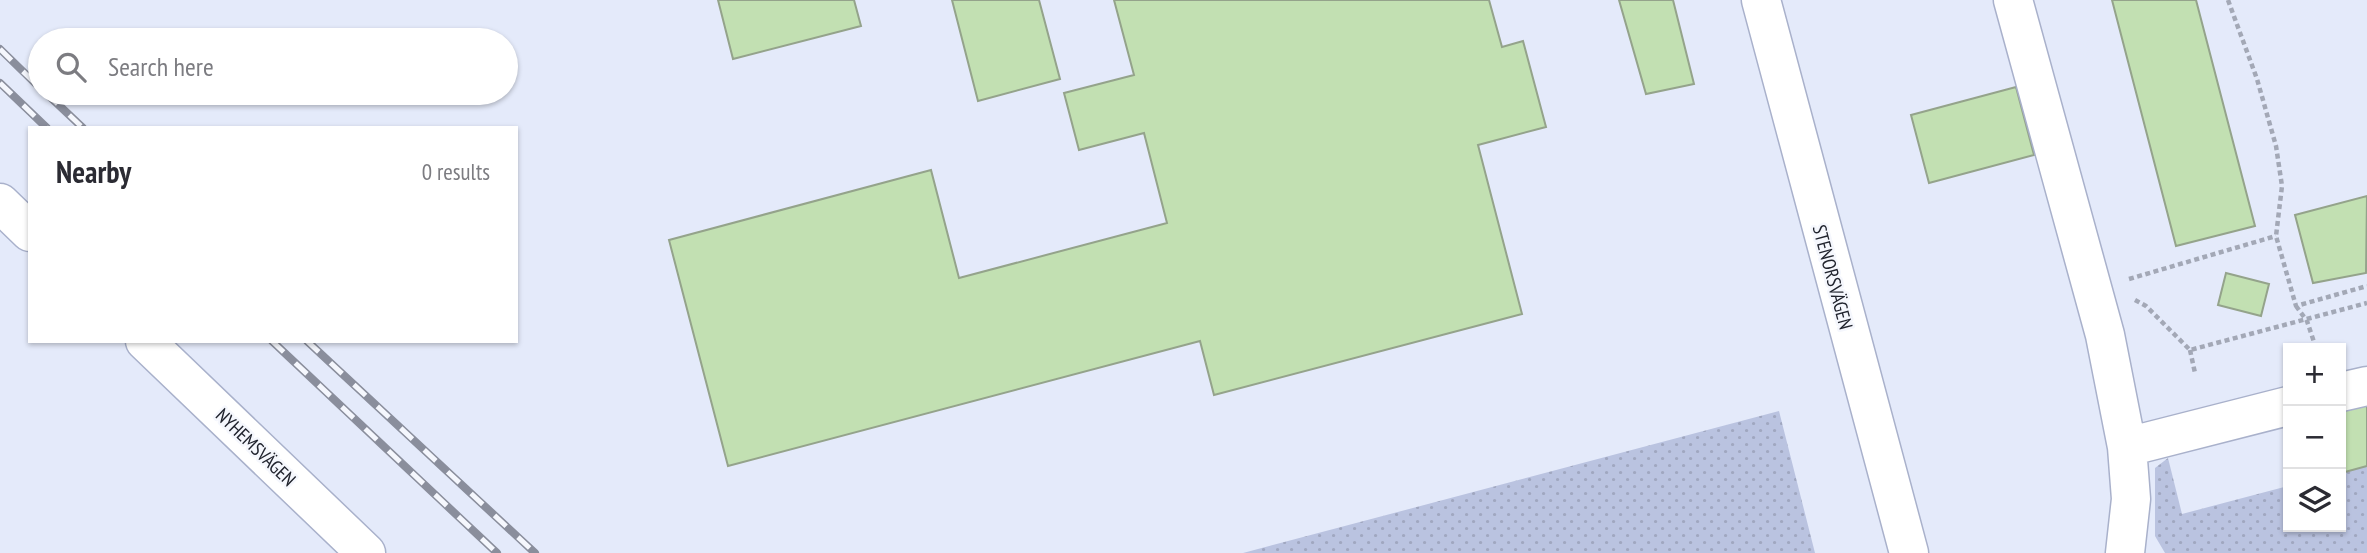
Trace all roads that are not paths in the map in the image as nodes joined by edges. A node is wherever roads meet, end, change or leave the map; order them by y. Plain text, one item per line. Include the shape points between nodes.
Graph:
1 (1761, 0) edge
2 (2012, 0) edge
3 (0, 203) edge
4 (28, 230) edge
5 (147, 343) edge
6 (2367, 386) edge
7 (2346, 391) edge
8 (2283, 407) edge
9 (2127, 447) junction
10 (366, 553) edge
11 (1909, 553) edge
12 (2125, 553) edge

1 - 11 street, STENORSVÄGEN
2 - 9 street via 2105,335
3 - 4 street
5 - 10 street, NYHEMSVÄGEN
6 - 7 street
8 - 9 street
9 - 12 street via 2131,499

